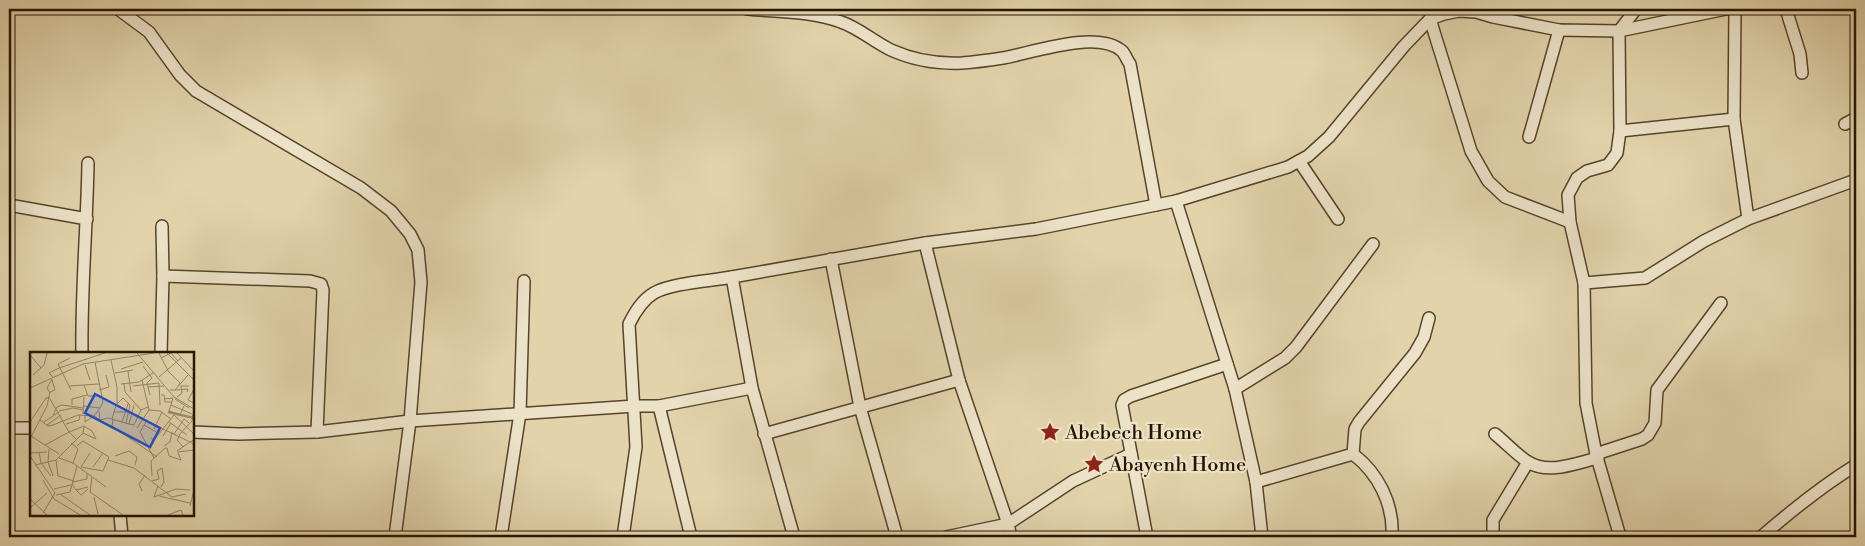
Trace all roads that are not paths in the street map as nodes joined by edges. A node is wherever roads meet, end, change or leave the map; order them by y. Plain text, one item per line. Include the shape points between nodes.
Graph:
1 (118, 9) edge
2 (748, 9) edge
3 (1636, 9) edge
4 (1726, 9) edge
5 (1735, 9) edge
6 (1786, 9) edge
7 (1430, 20) junction
8 (1559, 30) junction
9 (1619, 31) junction
10 (1802, 73) dead end
11 (1856, 118) edge
12 (1734, 119) junction
13 (1845, 124) dead end
14 (1620, 131) junction
15 (1529, 137) dead end
16 (1299, 161) junction
17 (88, 163) dead end
18 (1856, 180) edge
19 (1176, 201) junction
20 (9, 205) edge
21 (1156, 205) junction
22 (88, 219) junction
23 (1338, 219) dead end
24 (1748, 219) junction
25 (1570, 222) junction
26 (162, 226) dead end
27 (925, 243) junction
28 (1373, 244) dead end
29 (830, 259) junction
30 (163, 276) junction
31 (732, 277) junction
32 (524, 281) dead end
33 (1584, 283) junction
34 (1721, 303) dead end
35 (1429, 318) dead end
36 (82, 352) edge
37 (161, 352) edge
38 (1227, 364) junction
39 (959, 380) junction
40 (752, 388) junction
41 (1235, 389) junction
42 (635, 406) junction
43 (659, 406) junction
44 (860, 407) junction
45 (520, 414) junction
46 (410, 422) junction
47 (9, 428) edge
48 (30, 428) edge
49 (194, 432) edge
50 (318, 432) junction
51 (764, 434) junction
52 (1495, 434) dead end
53 (1131, 454) junction
54 (1353, 454) junction
55 (1597, 456) junction
56 (1528, 462) junction
57 (1856, 465) edge
58 (1256, 482) junction
59 (120, 516) edge
60 (1008, 524) junction
61 (122, 537) edge
62 (396, 537) edge
63 (501, 537) edge
64 (623, 537) edge
65 (691, 537) edge
66 (794, 537) edge
67 (897, 537) edge
68 (946, 537) edge
69 (1011, 537) edge
70 (1147, 537) edge
71 (1262, 537) edge
72 (1392, 537) edge
73 (1494, 537) edge
74 (1622, 537) edge
75 (1761, 537) edge

1 - 46 street via 149,32 180,75 196,91 361,188 391,211 410,234 418,250 421,282
2 - 21 street via 811,14 842,22 891,50 923,60 961,63 1084,42 1116,48 1123,52 1130,64
3 - 9 street
4 - 9 street
5 - 12 street
6 - 10 street via 1800,54
7 - 8 street via 1459,11 1476,12
7 - 16 street via 1404,46 1329,137
7 - 25 street via 1471,151 1488,181 1504,197
8 - 9 street
8 - 15 street
9 - 14 street
11 - 13 street
12 - 14 street
12 - 24 street
14 - 25 street via 1617,153 1608,165 1586,171 1572,187 1568,195
16 - 19 street
16 - 23 street
17 - 22 street
18 - 24 street
19 - 21 street
19 - 38 street
20 - 22 street
21 - 27 street via 1036,229
22 - 36 street via 81,315
24 - 33 street via 1704,241 1645,278
25 - 33 street
26 - 30 street
27 - 29 street
27 - 39 street
28 - 41 street via 1296,347 1285,358
29 - 31 street
29 - 44 street
30 - 37 street
30 - 50 street via 321,284
31 - 40 street
31 - 42 street via 664,289 653,294 635,312 630,324
32 - 45 street
33 - 55 street via 1586,403
34 - 55 street via 1657,390 1655,423 1648,435
35 - 54 street via 1424,337 1414,353 1355,429
38 - 41 street
38 - 53 street via 1124,400 1122,412
39 - 44 street
39 - 60 street
40 - 43 street
40 - 51 street
41 - 58 street
42 - 43 street
42 - 45 street
42 - 64 street via 636,446
43 - 65 street
44 - 51 street
44 - 67 street
45 - 46 street
45 - 63 street
46 - 50 street
46 - 62 street
47 - 48 street
49 - 50 street
51 - 66 street
52 - 56 street
53 - 60 street via 1073,481
53 - 70 street
54 - 58 street
54 - 72 street via 1366,464 1380,483 1387,502
55 - 56 street via 1554,468
55 - 74 street
56 - 73 street via 1493,520
57 - 75 street
58 - 71 street
59 - 61 street
60 - 68 street
60 - 69 street

